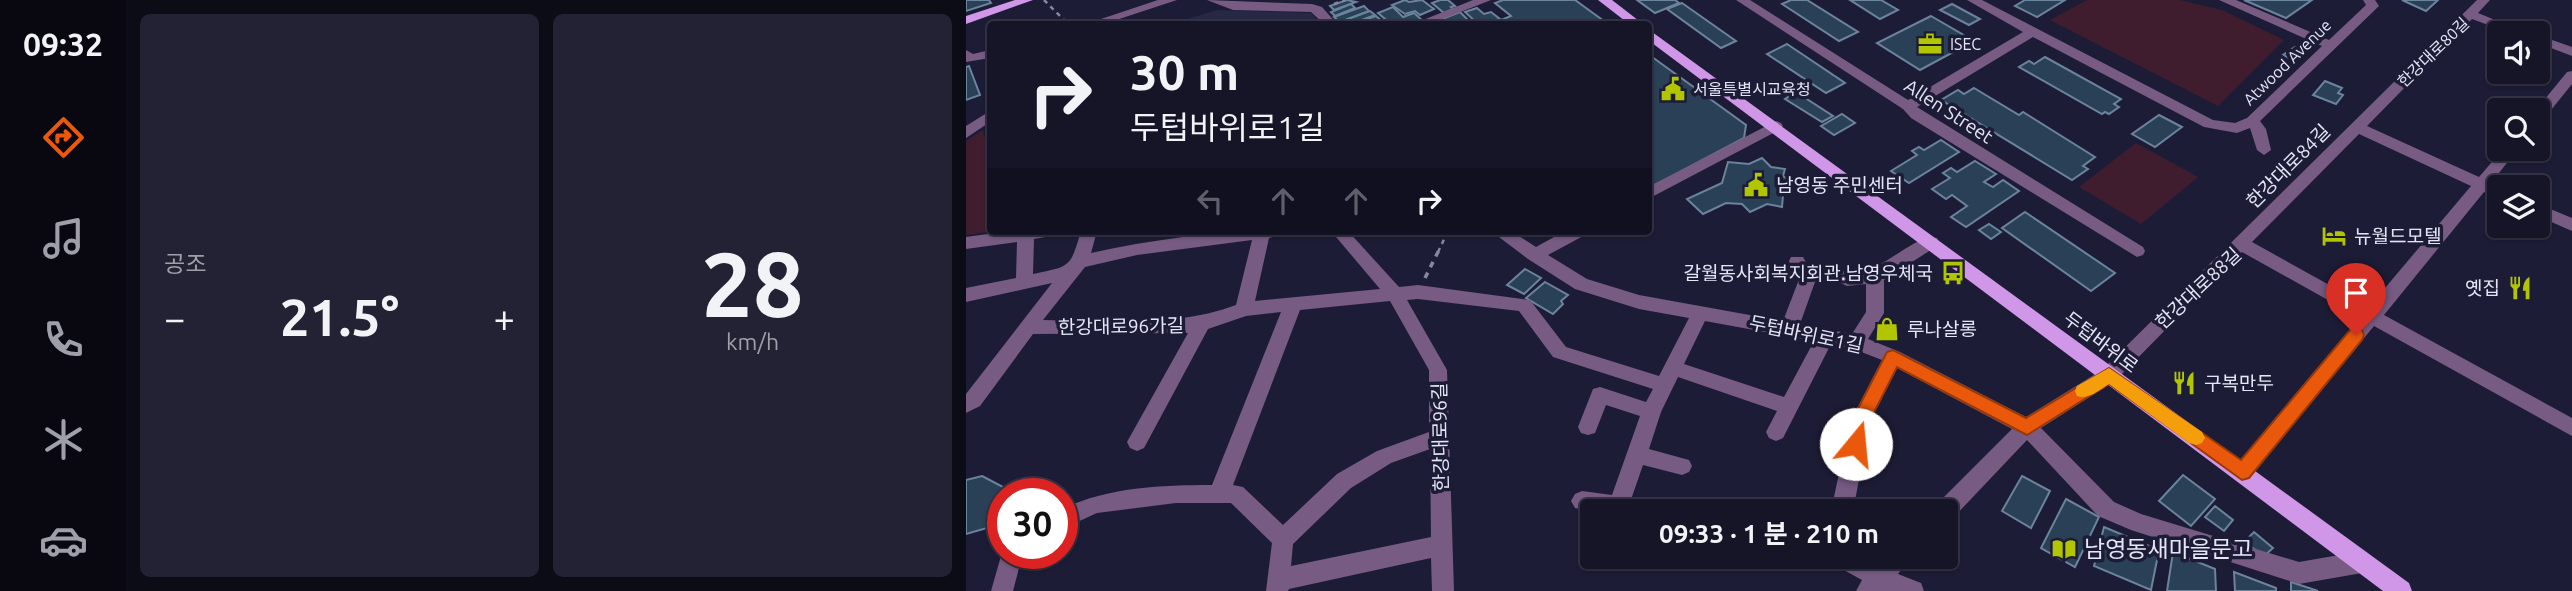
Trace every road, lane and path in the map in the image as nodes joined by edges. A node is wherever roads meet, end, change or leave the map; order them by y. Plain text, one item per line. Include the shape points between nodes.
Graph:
1 (1027, 0) edge
2 (1044, 0) edge
3 (1171, 0) edge
4 (1213, 0) edge
5 (1485, 0) edge
6 (1604, 0) edge
7 (1742, 0) edge
8 (1973, 0) edge
9 (2225, 0) edge
10 (2369, 0) edge
11 (2484, 0) edge
12 (1461, 3) edge
13 (1321, 5) edge
14 (2470, 14) junction
15 (966, 20) edge
16 (1065, 21) edge
17 (1103, 21) edge
18 (1329, 21) edge
19 (1425, 21) edge
20 (1633, 21) edge
21 (2489, 21) edge
22 (2032, 32) junction
23 (1652, 36) edge
24 (2328, 44) junction
25 (2550, 44) edge
26 (2572, 52) edge
27 (966, 54) edge
28 (987, 55) edge
29 (2572, 75) edge
30 (2550, 102) edge
31 (1908, 106) junction
32 (987, 117) edge
33 (2252, 121) junction
34 (1776, 126) junction
35 (2357, 127) junction
36 (966, 133) edge
37 (2264, 150) dead end
38 (2501, 161) edge
39 (2481, 185) junction
40 (2487, 188) edge
41 (1652, 192) edge
42 (2550, 215) edge
43 (2572, 225) edge
44 (1026, 235) joint
45 (1089, 235) edge
46 (1246, 235) edge
47 (1268, 235) edge
48 (1343, 235) edge
49 (1446, 235) edge
50 (1505, 235) edge
51 (1572, 235) edge
52 (1931, 242) junction
53 (966, 243) edge
54 (2241, 243) junction
55 (2137, 251) dead end
56 (1534, 255) junction
57 (1797, 261) dead end
58 (1075, 268) junction
59 (1875, 277) junction
60 (1805, 279) junction
61 (1024, 284) junction
62 (1418, 292) junction
63 (966, 295) edge
64 (1396, 296) junction
65 (1293, 305) junction
66 (1244, 309) junction
67 (1700, 313) junction
68 (2372, 316) junction
69 (1202, 324) junction
70 (1030, 327) junction
71 (1789, 329) junction
72 (1826, 336) junction
73 (1856, 342) junction
74 (1893, 357) junction
75 (2109, 374) junction
76 (1669, 376) junction
77 (966, 405) edge
78 (1789, 407) junction
79 (1651, 412) junction
80 (1588, 427) dead end
81 (2027, 427) junction
82 (2572, 428) edge
83 (1776, 432) dead end
84 (1440, 437) junction
85 (1137, 442) dead end
86 (1637, 454) junction
87 (1682, 466) dead end
88 (2242, 472) junction
89 (1219, 494) junction
90 (1621, 499) edge
91 (1844, 499) edge
92 (1957, 499) edge
93 (1078, 512) edge
94 (1283, 539) junction
95 (1443, 545) junction
96 (2362, 562) junction
97 (1008, 569) edge
98 (1855, 569) edge
99 (1887, 569) edge
100 (1873, 584) edge
101 (1278, 585) edge
102 (2391, 587) edge
103 (1002, 591) edge
104 (1443, 591) edge
105 (1913, 591) edge

1 - 15 main road
2 - 16 path
3 - 17 street
4 - 13 street via 1233,6
5 - 12 street
6 - 20 main road
7 - 31 street, Allen Street
8 - 22 street
9 - 24 street
10 - 24 street, Atwood Avenue via 2374,6
11 - 14 street
12 - 19 street
13 - 18 street
14 - 21 street, 한강대로80길
14 - 35 street, 한강대로80길
22 - 31 street
22 - 33 street via 2209,124 2237,128
23 - 34 main road, 두텁바위로
24 - 33 street, Atwood Avenue
25 - 26 street
27 - 28 street via 970,59
29 - 30 street
31 - 55 street, Allen Street
32 - 36 street
33 - 37 street
34 - 41 street
34 - 52 main road, 두텁바위로
35 - 39 street, 한강대로84길
35 - 54 street, 한강대로84길
38 - 39 street
39 - 40 street, 한강대로84길
39 - 68 street
42 - 43 street
44 - 53 street
44 - 61 street
45 - 58 street via 1087,248
46 - 58 street via 1137,249
47 - 66 street
48 - 64 street, 한강대로96길
49 - 62 path
50 - 56 street, 두텁바위로1길
51 - 56 street
52 - 59 street
52 - 75 main road, 두텁바위로
54 - 68 street, 한강대로88길
54 - 75 street, 한강대로88길
56 - 67 street, 두텁바위로1길 via 1581,284 1639,302
57 - 60 street
58 - 61 street
58 - 70 street
59 - 60 street via 1847,280 1827,269
59 - 73 street via 1875,313
60 - 71 street
61 - 63 street
62 - 64 street, 한강대로96가길
62 - 76 street, 한강대로96가길 via 1524,305 1560,352
64 - 65 street, 한강대로96가길
64 - 84 street, 한강대로96길 via 1438,370
65 - 66 street, 한강대로96가길
65 - 89 street
66 - 69 street, 한강대로96가길
67 - 71 street, 두텁바위로1길
67 - 76 street
68 - 82 street, 한강대로88길
68 - 88 street
69 - 70 street, 한강대로96가길 via 1176,328
69 - 85 street
70 - 77 street
71 - 72 street, 두텁바위로1길
72 - 73 street, 두텁바위로1길
72 - 78 street
73 - 74 street, 두텁바위로1길
74 - 81 street, 두텁바위로1길
74 - 91 street via 1860,422
75 - 81 street, 한강대로88길
75 - 88 main road, 두텁바위로
76 - 78 street, 한강대로96가길
76 - 79 street
78 - 83 street
79 - 80 street via 1600,394
79 - 86 street
81 - 92 street, 한강대로88길
81 - 96 street, 두텁바위로1길 via 2106,509 2139,523 2299,573
84 - 94 street via 1384,457 1344,481
84 - 95 street, 한강대로96길
86 - 87 street
86 - 90 street
88 - 96 main road, 두텁바위로
89 - 93 street via 1095,504
89 - 94 street via 1236,494
94 - 101 street
95 - 101 street
95 - 104 street, 한강대로96길
96 - 102 main road, 두텁바위로
97 - 103 street
98 - 100 street
99 - 100 street
100 - 105 street

